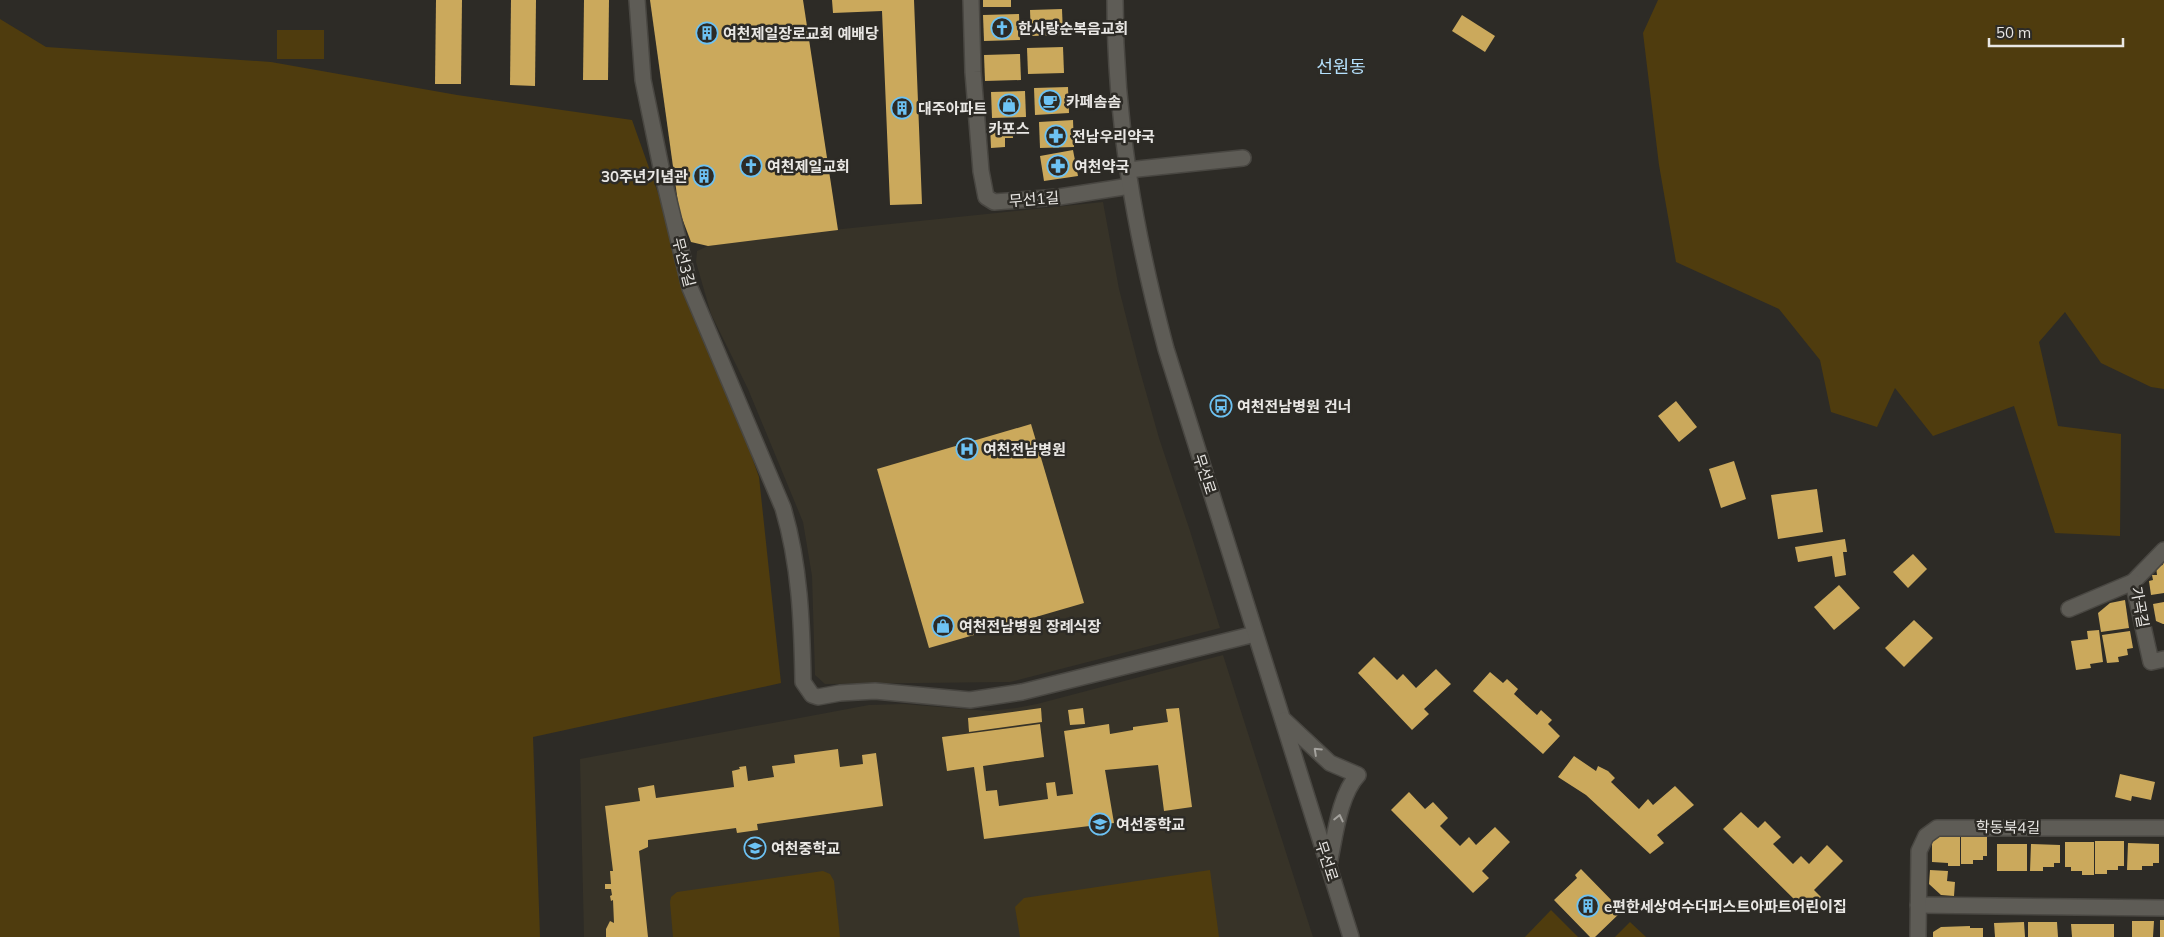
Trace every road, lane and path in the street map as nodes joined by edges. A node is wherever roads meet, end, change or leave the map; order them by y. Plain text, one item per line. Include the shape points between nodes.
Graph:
1 (637, 0) edge
2 (971, 0) edge
3 (1115, 0) edge
4 (1243, 158) dead end
5 (1128, 170) junction
6 (1130, 186) junction
7 (2164, 550) edge
8 (2133, 582) junction
9 (2069, 608) dead end
10 (1255, 634) junction
11 (2164, 659) edge
12 (1282, 718) junction
13 (2164, 828) edge
14 (1328, 865) junction
15 (1918, 905) junction
16 (2164, 908) edge
17 (1351, 937) edge
18 (1918, 937) edge

1 - 10 street, 무선3길 via 643,80 690,288 791,534 798,574 803,682 812,695 875,692 970,700 1022,692
2 - 6 street, 무선1길 via 974,91 986,197 994,202 1059,198
3 - 5 street, 무선로 via 1118,82
4 - 5 street
5 - 6 street, 무선로
6 - 10 street, 무선로 via 1144,267 1166,349
7 - 8 street, 가곡길
8 - 9 street
8 - 11 street, 가곡길 via 2151,662
10 - 12 street, 무선로
12 - 14 street, 무선로
14 -> 12 street via 1346,795 1358,775 1330,763
13 - 15 street, 학동북4길 via 1937,828 1926,836 1921,846
14 - 17 street, 무선로
15 - 16 street
15 - 18 street, 학동북4길

